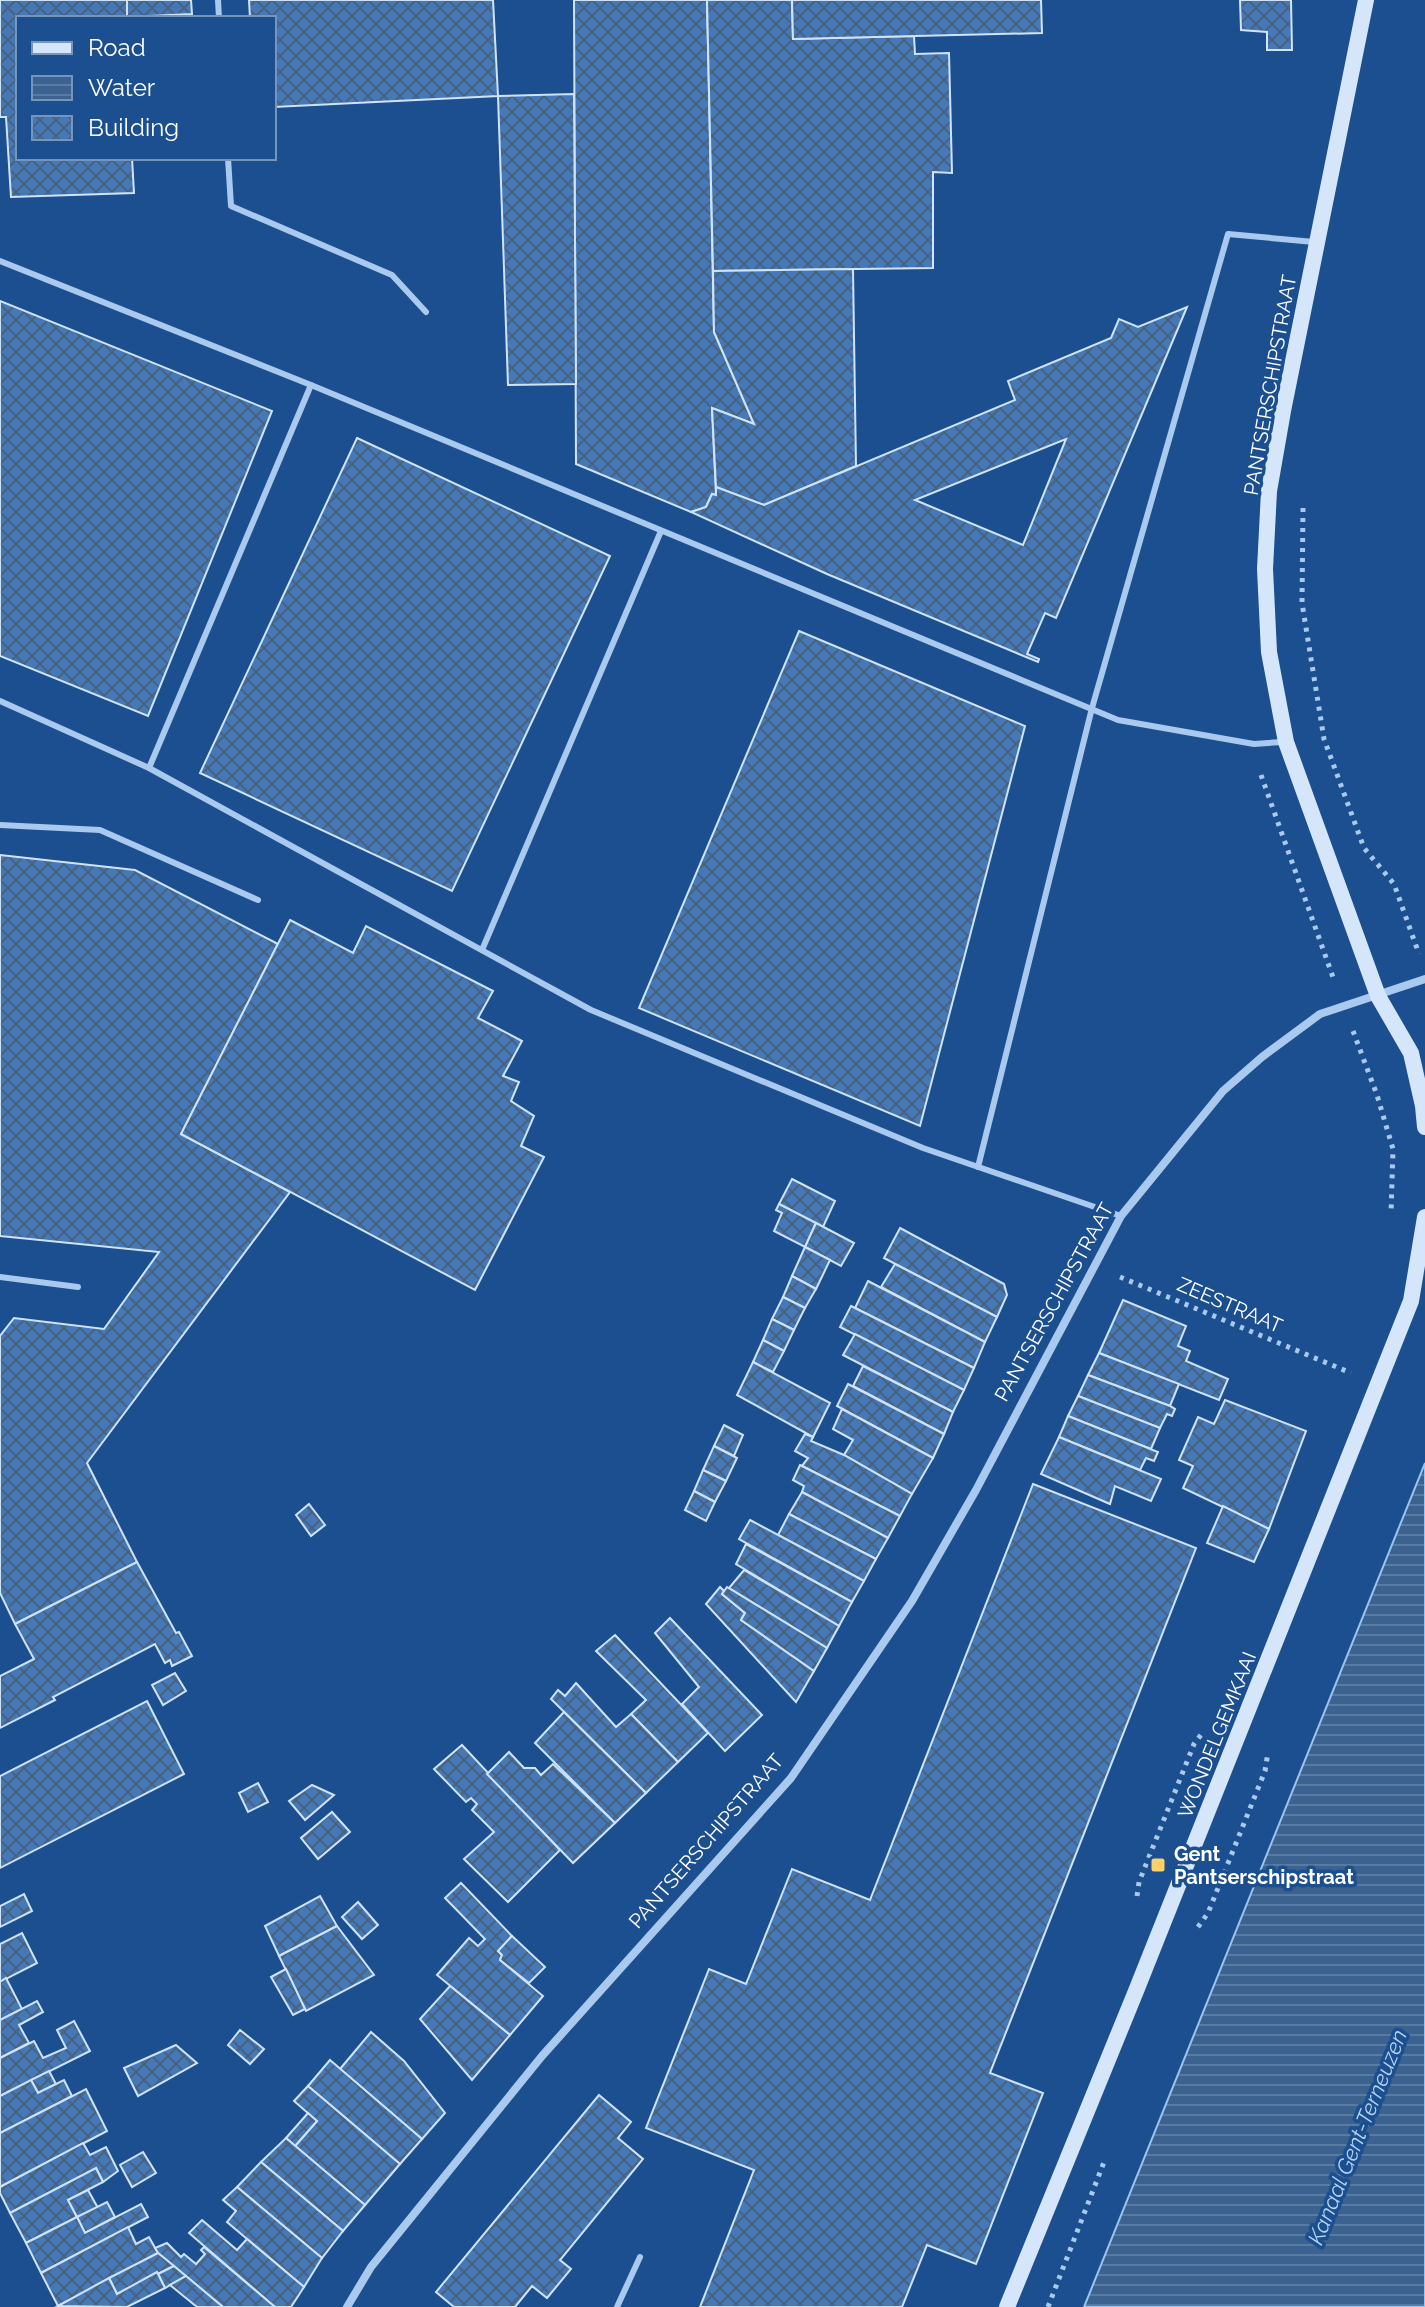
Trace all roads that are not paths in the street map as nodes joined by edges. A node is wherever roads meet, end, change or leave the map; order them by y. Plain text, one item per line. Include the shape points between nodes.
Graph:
1 (1366, 0) edge
2 (228, 160) edge
3 (1317, 242) junction
4 (0, 261) edge
5 (426, 312) dead end
6 (311, 385) junction
7 (661, 531) junction
8 (0, 701) edge
9 (1092, 708) junction
10 (1286, 742) junction
11 (149, 768) junction
12 (0, 825) edge
13 (258, 900) dead end
14 (482, 950) junction
15 (1425, 979) edge
16 (1378, 996) junction
17 (1425, 1127) edge
18 (978, 1167) junction
19 (1121, 1216) junction
20 (1425, 1217) edge
21 (0, 1277) edge
22 (78, 1287) dead end
23 (640, 2257) dead end
24 (347, 2307) edge
25 (617, 2307) edge
26 (1007, 2307) edge

1 - 3 main road, PANTSERSCHIPSTRAAT
2 - 5 lane via 231,206 392,275
3 - 9 lane via 1228,234
3 - 10 main road, PANTSERSCHIPSTRAAT via 1269,491 1269,652
4 - 6 lane
6 - 7 lane
6 - 11 lane
7 - 9 lane
7 - 14 lane
8 - 11 lane
9 - 10 lane via 1118,720 1254,744
9 - 18 lane
10 - 16 main road, PANTSERSCHIPSTRAAT
11 - 14 lane
12 - 13 lane via 100,830
14 - 18 lane via 591,1010
15 - 16 street
16 - 17 main road via 1411,1053
16 - 19 street, PANTSERSCHIPSTRAAT via 1320,1014 1223,1091
18 - 19 lane
19 - 24 street, PANTSERSCHIPSTRAAT via 919,1589 791,1778 542,2056 371,2267
20 - 26 main road, WONDELGEMKAAI via 1411,1301
21 - 22 lane
23 - 25 lane

